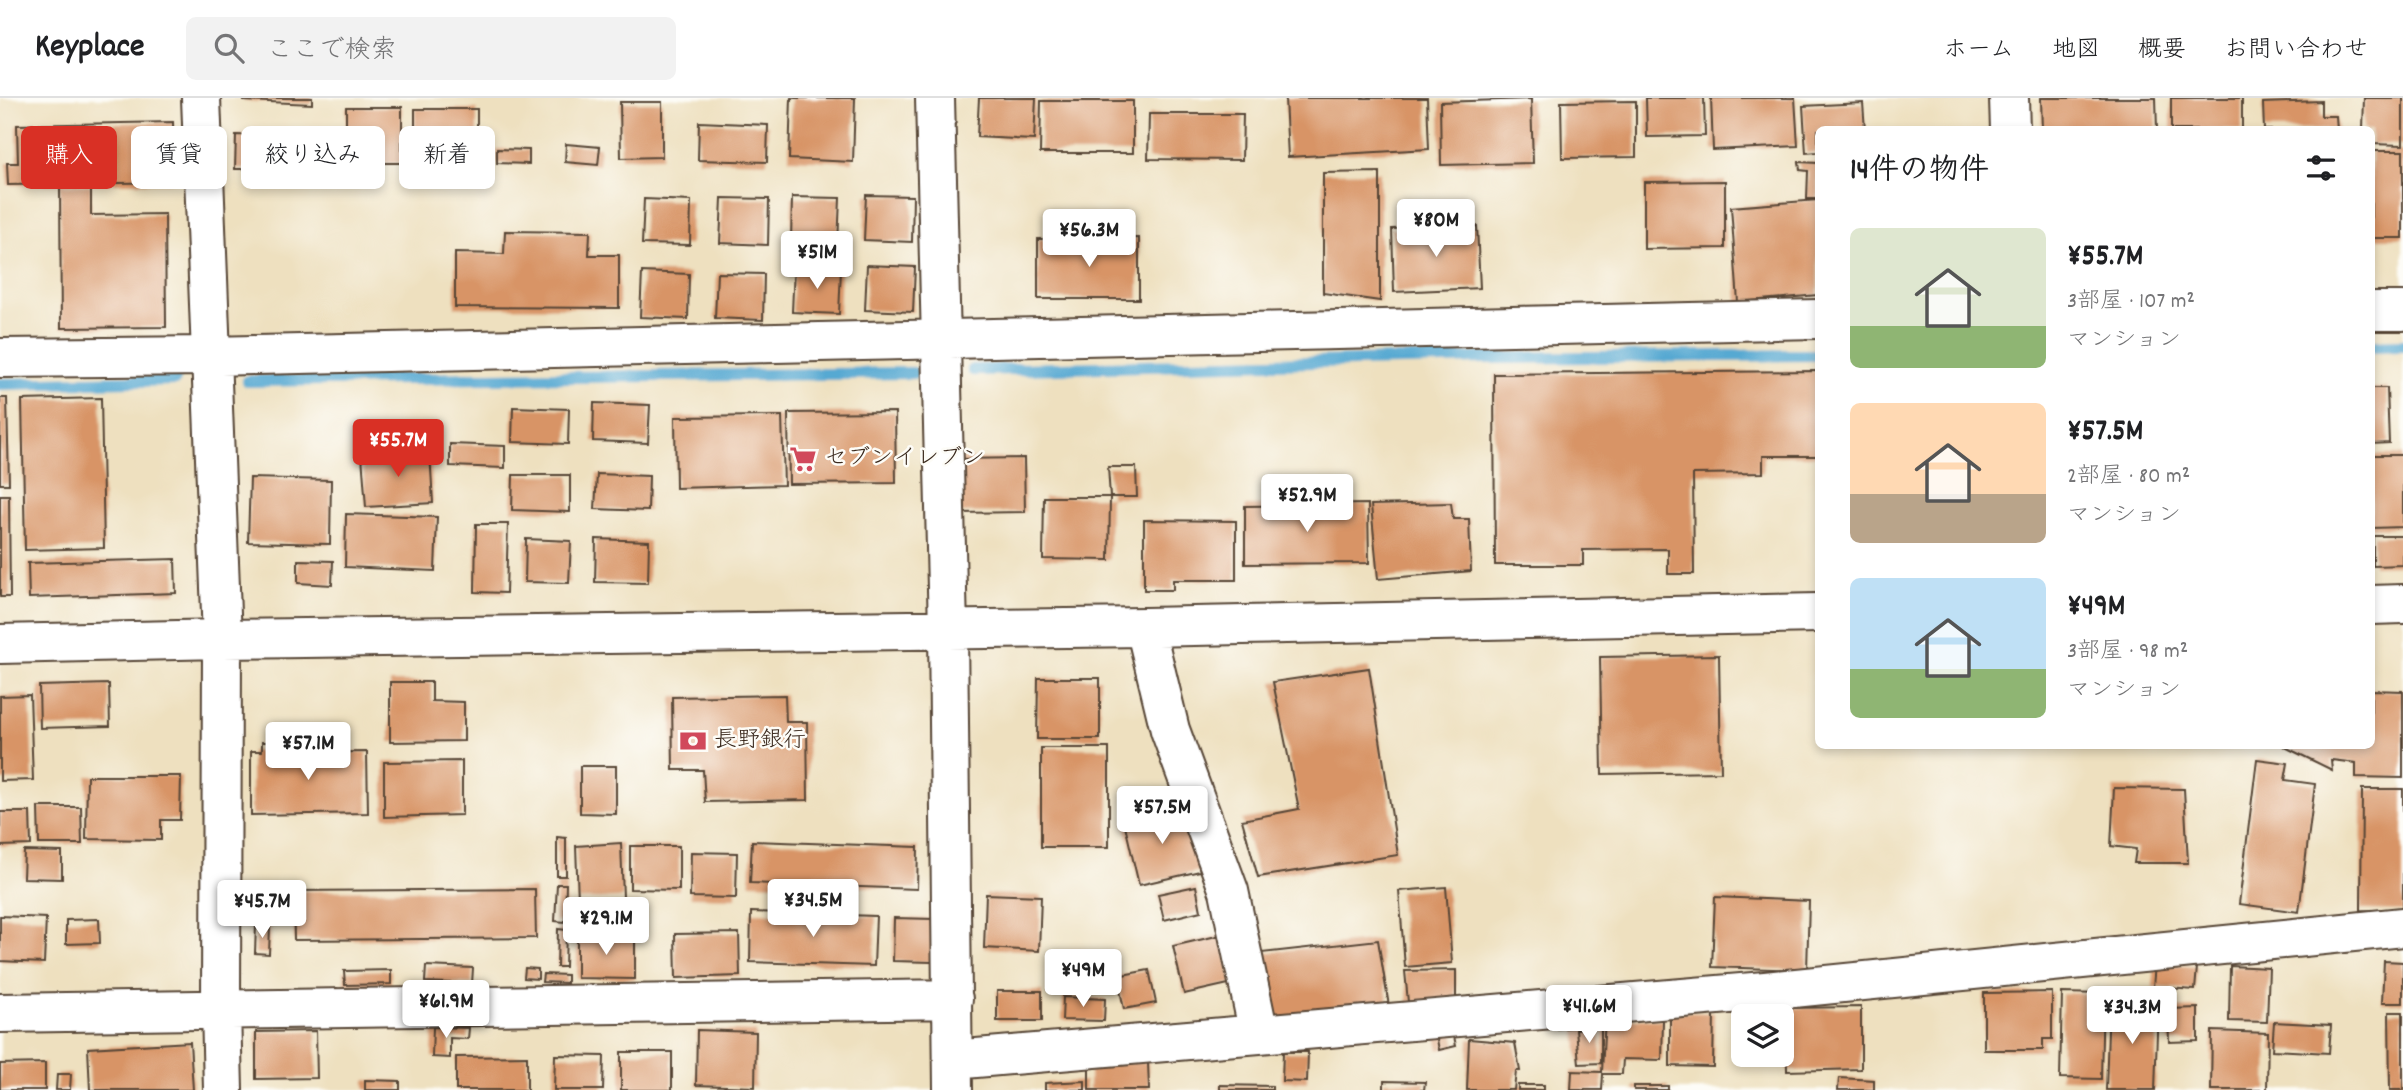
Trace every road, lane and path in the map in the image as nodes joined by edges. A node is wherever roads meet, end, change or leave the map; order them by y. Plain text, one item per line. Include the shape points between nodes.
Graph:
1 (201, 98) edge
2 (934, 98) edge
3 (2009, 98) edge
4 (2010, 126) edge
5 (2375, 311) edge
6 (2403, 311) edge
7 (1815, 319) edge
8 (939, 339) junction
9 (210, 356) junction
10 (0, 358) edge
11 (2375, 604) edge
12 (2403, 604) edge
13 (1815, 613) edge
14 (1145, 627) junction
15 (948, 630) junction
16 (222, 639) junction
17 (0, 644) edge
18 (2403, 927) edge
19 (953, 999) junction
20 (221, 1008) junction
21 (0, 1013) edge
22 (1259, 1034) junction
23 (953, 1075) edge
24 (223, 1090) edge

1 - 9 street
2 - 8 street
3 - 4 street
5 - 6 street
7 - 8 street
8 - 9 street
8 - 15 street
9 - 10 street
9 - 16 street
11 - 12 street
13 - 14 street
14 - 15 street
14 - 22 street via 1170,730 1229,891
15 - 16 street
15 - 19 street
16 - 17 street
16 - 20 street
18 - 22 street via 1765,991
19 - 20 street
19 - 23 street
20 - 21 street
20 - 24 street
22 - 23 street

